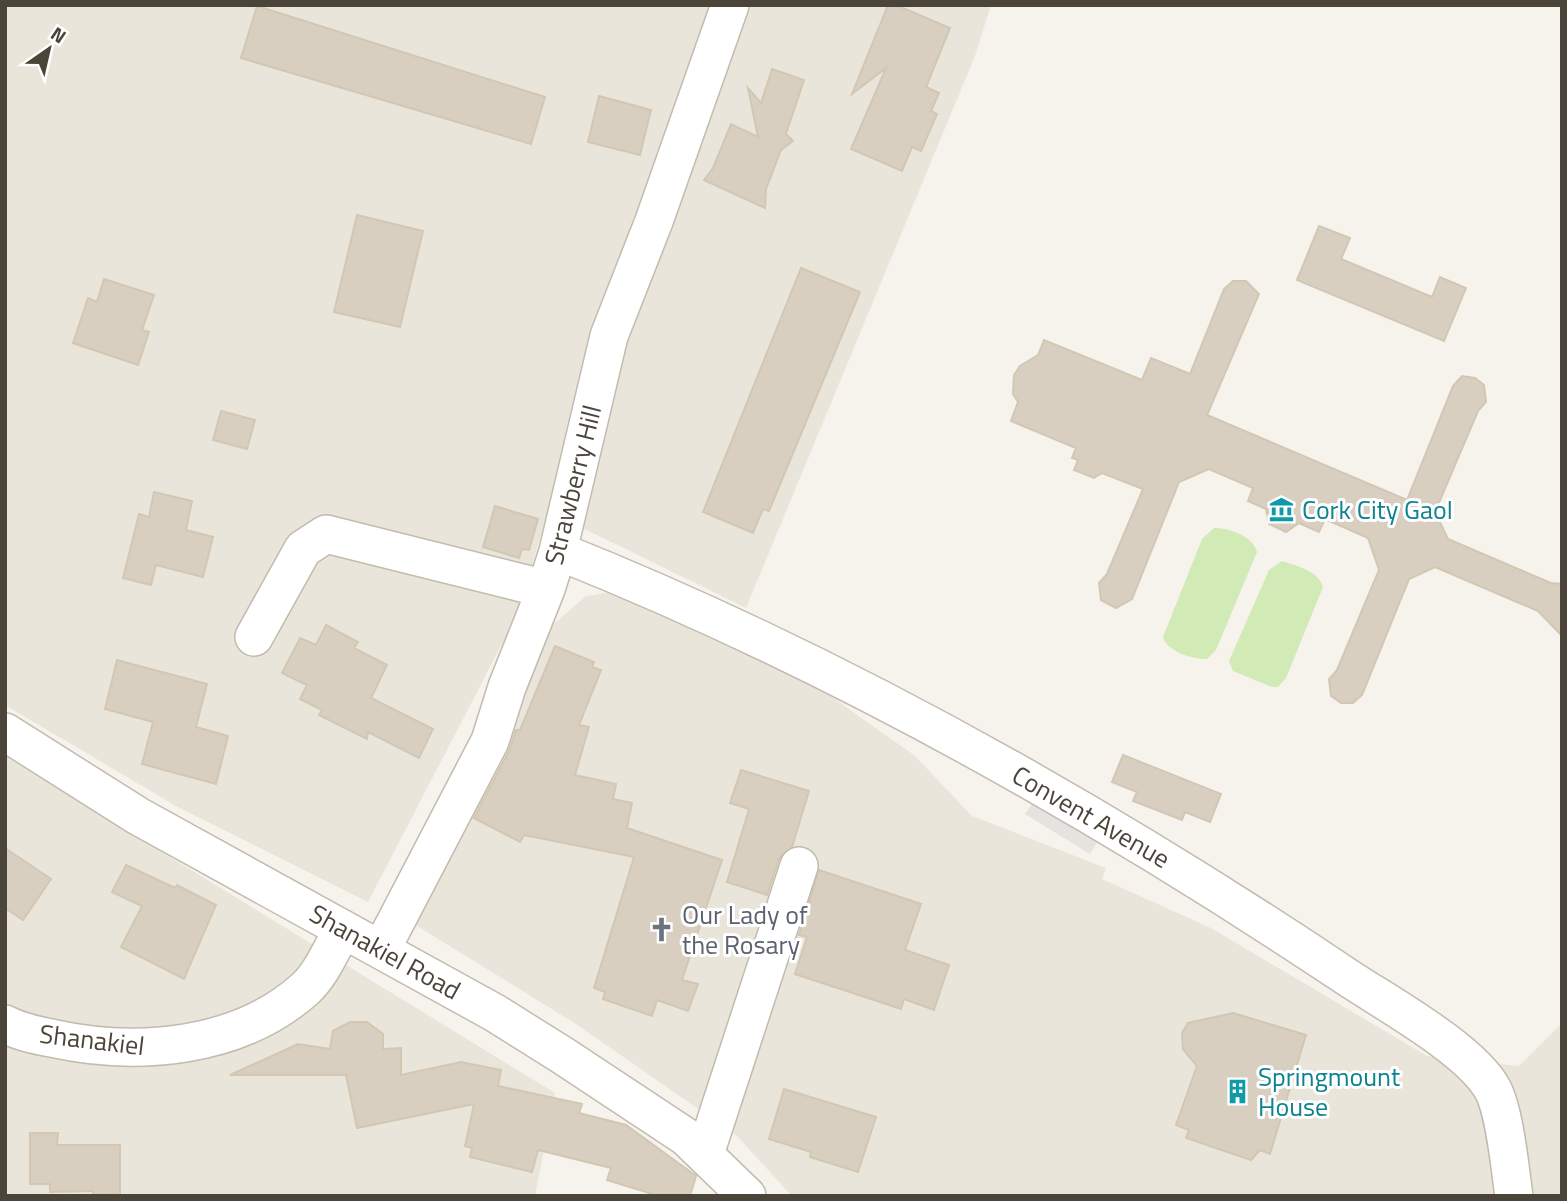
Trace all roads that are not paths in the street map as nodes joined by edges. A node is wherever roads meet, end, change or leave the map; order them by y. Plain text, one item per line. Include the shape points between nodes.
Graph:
1 (730, 5) edge
2 (558, 551) junction
3 (546, 589) junction
4 (254, 637) dead end
5 (5, 732) edge
6 (799, 866) dead end
7 (343, 929) junction
8 (382, 950) junction
9 (5, 1024) edge
10 (705, 1154) junction
11 (747, 1196) edge
12 (1514, 1196) edge

1 - 2 street, Strawberry Hill via 609,336
2 - 3 street, Strawberry Hill
2 - 12 street, Convent Avenue via 820,669 1054,793 1237,903 1435,1035 1478,1070 1494,1091
3 - 4 street via 326,534 303,549
3 - 8 street, Strawberry Hill via 490,741
5 - 7 street, Shanakiel Road via 138,816
6 - 10 street
7 - 8 street, Shanakiel Road
7 - 9 street, Shanakiel via 318,972 295,996 246,1024 209,1037 149,1049 108,1047 29,1033
8 - 10 street, Shanakiel Road via 615,1088
10 - 11 street, Shanakiel Road

